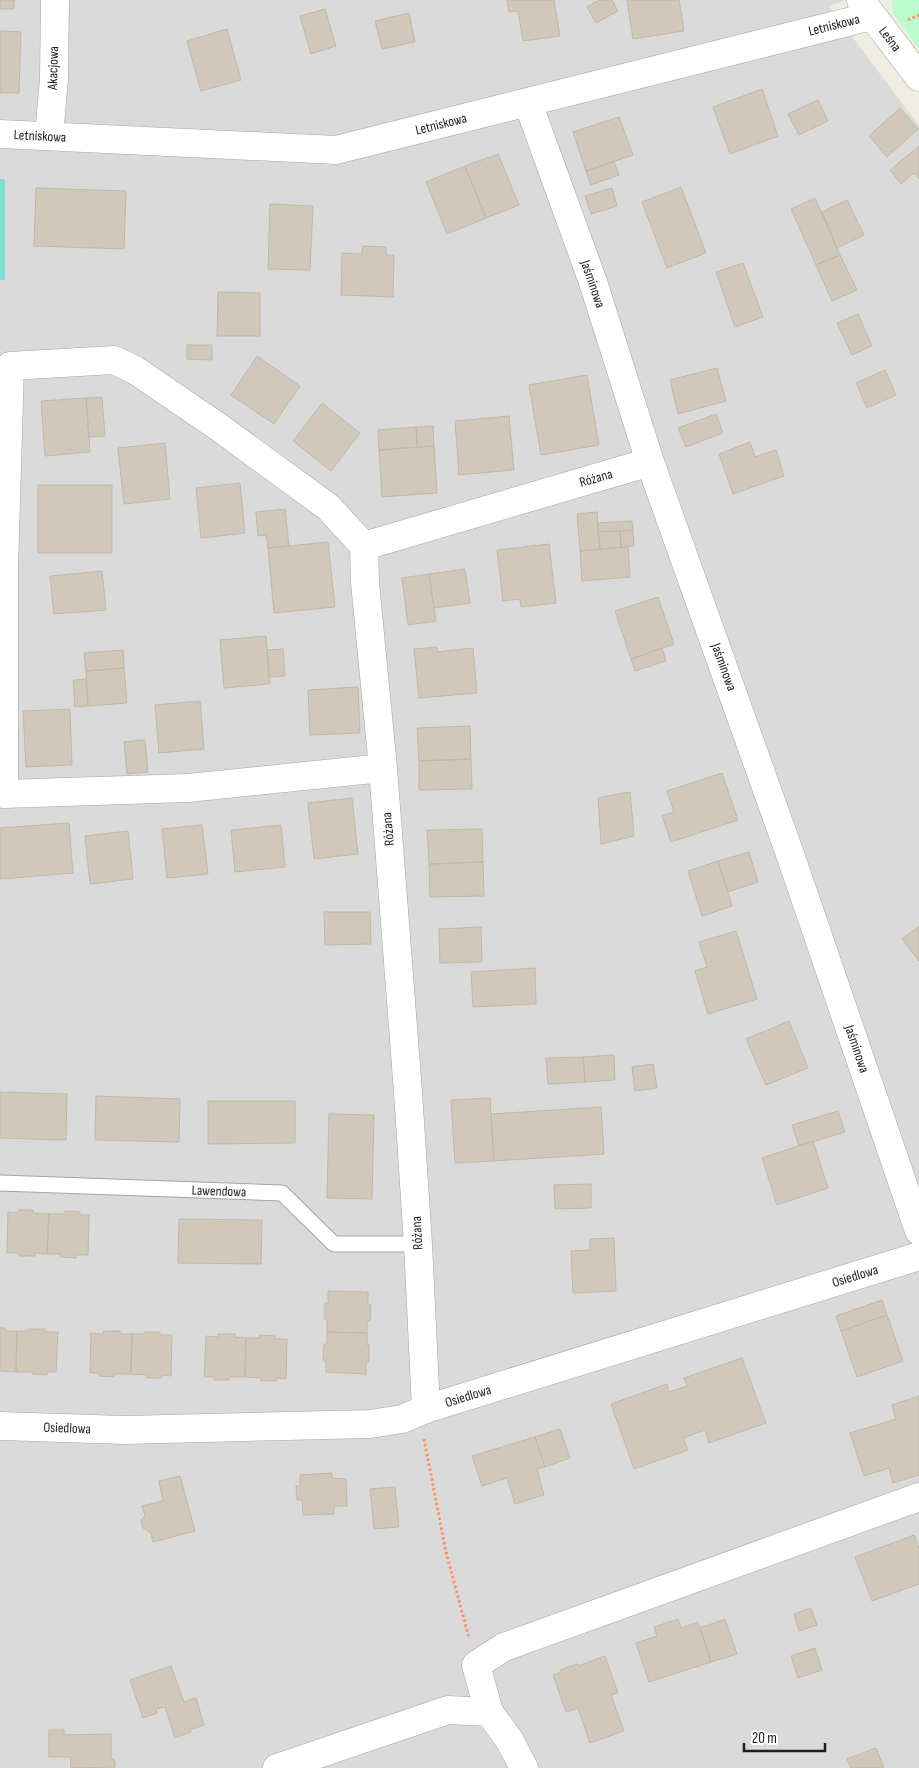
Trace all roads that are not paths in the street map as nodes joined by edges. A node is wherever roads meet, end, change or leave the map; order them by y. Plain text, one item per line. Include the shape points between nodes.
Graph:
1 (55, 0) edge
2 (866, 8) edge
3 (919, 77) edge
4 (528, 103) junction
5 (0, 134) edge
6 (49, 136) junction
7 (650, 462) junction
8 (364, 546) junction
9 (383, 768) junction
10 (0, 1183) edge
11 (919, 1231) edge
12 (418, 1244) junction
13 (919, 1256) edge
14 (426, 1409) junction
15 (0, 1426) edge
16 (919, 1497) edge
17 (489, 1712) junction
18 (277, 1768) edge
19 (524, 1768) edge

1 - 6 street, Akacjowa via 54,80
2 - 3 street, Leśna
2 - 4 street, Letniskowa
4 - 6 street, Letniskowa via 336,150
4 - 7 street, Jaśminowa via 593,282
5 - 6 street, Letniskowa
7 - 8 street, Różana
7 - 11 street, Jaśminowa via 792,857
8 - 9 street, Różana
8 - 9 street via 328,507 136,370 114,360 10,366 4,569 4,794 188,788
9 - 12 street, Różana
10 - 12 lane, Lawendowa via 282,1193 334,1244
12 - 14 street, Różana
13 - 14 street, Osiedlowa
14 - 15 street, Osiedlowa via 402,1419 370,1424 124,1430
16 - 17 street via 504,1647 476,1665
17 - 18 street via 448,1710
17 - 19 street

